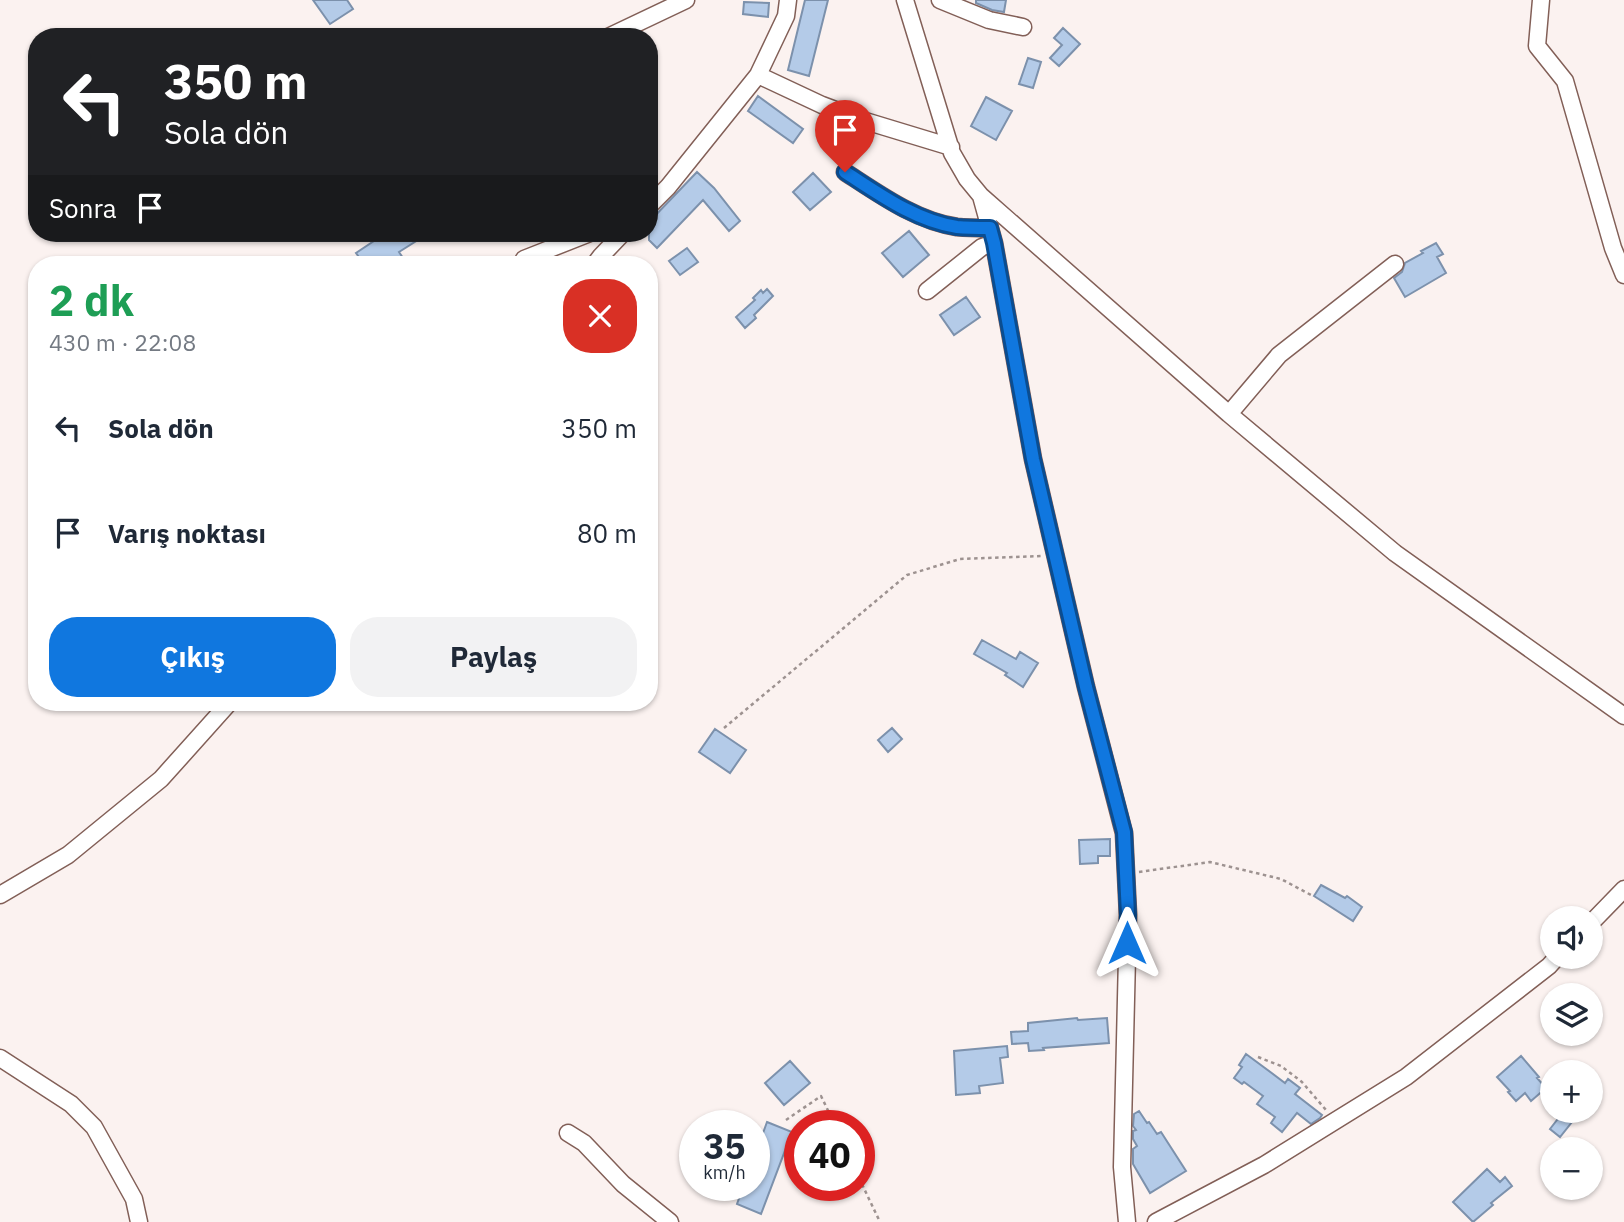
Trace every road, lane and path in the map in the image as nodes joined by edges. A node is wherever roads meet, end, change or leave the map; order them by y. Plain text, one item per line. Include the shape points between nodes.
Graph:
1 (686, 0) edge
2 (788, 0) edge
3 (905, 0) edge
4 (940, 0) edge
5 (1541, 0) edge
6 (1023, 26) dead end
7 (627, 28) edge
8 (758, 75) junction
9 (951, 147) junction
10 (845, 172) dead end
11 (981, 196) junction
12 (658, 197) edge
13 (992, 236) junction
14 (567, 242) edge
15 (614, 242) edge
16 (532, 256) edge
17 (601, 256) edge
18 (1395, 264) dead end
19 (1624, 275) edge
20 (928, 291) dead end
21 (1228, 414) junction
22 (1055, 556) junction
23 (222, 711) edge
24 (1624, 716) edge
25 (724, 728) dead end
26 (1126, 874) junction
27 (1624, 889) edge
28 (0, 895) edge
29 (1311, 895) dead end
30 (1603, 911) edge
31 (1544, 969) edge
32 (1258, 1057) dead end
33 (0, 1058) edge
34 (801, 1110) edge
35 (828, 1110) edge
36 (1325, 1128) junction
37 (568, 1133) dead end
38 (870, 1201) edge
39 (139, 1222) edge
40 (670, 1222) edge
41 (880, 1222) edge
42 (1127, 1222) edge
43 (1156, 1222) edge

1 - 7 street
2 - 8 street via 786,16
3 - 9 street
4 - 6 street via 989,20
5 - 19 street via 1537,46 1565,81
8 - 9 street via 862,120
8 - 12 street
9 - 11 street
10 - 13 street via 928,219
11 - 13 street
11 - 21 street
13 - 20 street
13 - 22 street
14 - 16 street
15 - 17 street
18 - 21 street via 1279,355
21 - 24 street via 1395,553
22 - 25 path via 960,559 906,575
22 - 26 street via 1124,832
23 - 28 street via 161,779 68,855
26 - 29 path via 1210,862 1281,879
26 - 42 street via 1122,1167
27 - 30 street
31 - 36 street via 1406,1077
32 - 36 path via 1281,1066 1302,1082 1326,1110
33 - 39 street via 71,1104 94,1128 134,1199
34 - 35 path via 821,1096
36 - 43 street via 1264,1166
37 - 40 street
38 - 41 path

